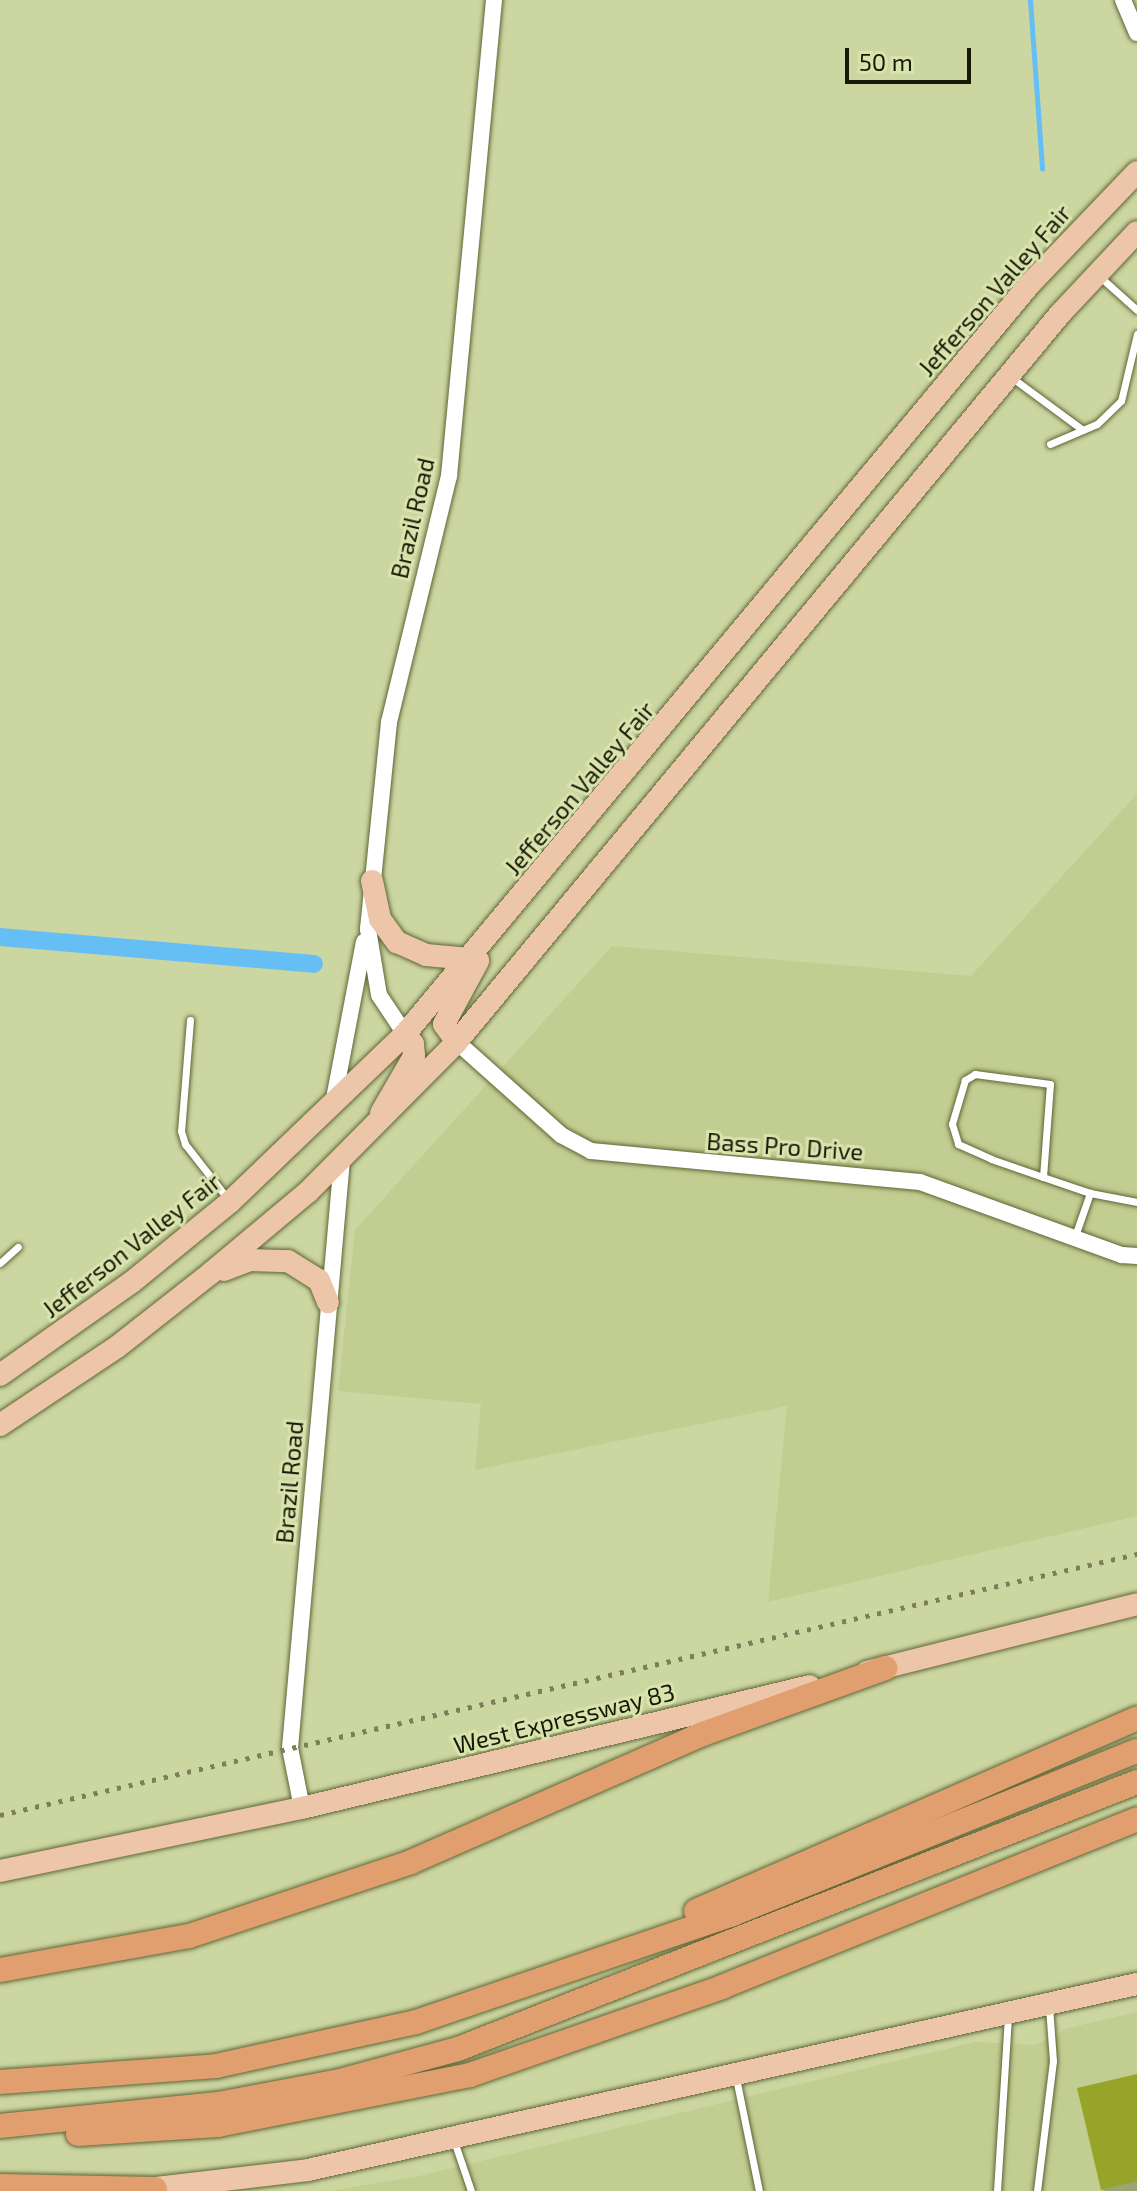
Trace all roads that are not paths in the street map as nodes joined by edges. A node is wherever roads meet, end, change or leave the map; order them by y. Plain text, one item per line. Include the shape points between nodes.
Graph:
1 (494, 0) edge
2 (1123, 0) edge
3 (1137, 33) edge
4 (1137, 172) edge
5 (1135, 233) edge
6 (1097, 275) junction
7 (1137, 310) edge
8 (1137, 334) edge
9 (1009, 376) junction
10 (1083, 430) junction
11 (1050, 444) dead end
12 (372, 881) junction
13 (368, 929) junction
14 (491, 935) junction
15 (470, 959) junction
16 (190, 1020) dead end
17 (405, 1034) junction
18 (457, 1042) junction
19 (331, 1109) junction
20 (368, 1134) junction
21 (342, 1160) junction
22 (1043, 1177) junction
23 (1090, 1193) junction
24 (230, 1202) junction
25 (1137, 1202) edge
26 (1075, 1236) junction
27 (18, 1247) dead end
28 (1137, 1256) edge
29 (0, 1263) edge
30 (198, 1284) junction
31 (328, 1302) junction
32 (0, 1375) edge
33 (0, 1425) edge
34 (1137, 1604) edge
35 (885, 1668) junction
36 (1137, 1718) edge
37 (1137, 1751) edge
38 (1137, 1782) edge
39 (302, 1808) junction
40 (1137, 1819) edge
41 (0, 1871) edge
42 (0, 1970) edge
43 (1137, 1984) edge
44 (1049, 2005) junction
45 (445, 2013) junction
46 (1008, 2015) junction
47 (736, 2075) junction
48 (0, 2082) edge
49 (0, 2129) edge
50 (453, 2139) junction
51 (0, 2186) edge
52 (155, 2189) junction
53 (130, 2191) edge
54 (471, 2191) edge
55 (759, 2191) edge
56 (997, 2191) edge
57 (1037, 2191) edge

1 - 12 street, Brazil Road via 449,476 397,674
2 - 3 street
4 - 14 main road, Jefferson Valley Fair via 1029,285
5 - 6 main road
6 - 7 lane
6 - 9 main road
8 - 10 lane via 1121,401
9 - 10 lane
9 - 18 main road
10 - 11 lane
12 - 13 street, Brazil Road
12 - 15 main road via 380,919 397,942 426,955
13 - 17 street, Brazil Road via 379,995
13 - 19 street
14 - 15 main road, Jefferson Valley Fair
14 - 18 main road via 444,1024
15 - 17 main road, Jefferson Valley Fair
16 - 24 lane via 181,1131 185,1144
17 - 19 main road, Jefferson Valley Fair
17 - 20 main road via 414,1056
18 - 20 main road
18 - 26 street, Bass Pro Drive via 561,1135 591,1151 920,1182
19 - 24 main road, Jefferson Valley Fair
20 - 21 main road
21 - 30 main road
21 - 31 street, Brazil Road
22 - 22 lane via 958,1144 952,1124 965,1080 975,1074 1050,1084
22 - 23 lane
23 - 25 lane
23 - 26 lane
24 - 32 main road, Jefferson Valley Fair via 132,1282
26 - 28 street, Bass Pro Drive
27 - 29 lane
30 - 31 main road via 232,1266 270,1258 306,1269 319,1280
30 - 33 main road via 117,1347
31 - 39 street, Brazil Road via 290,1748
34 - 35 main road, West Expressway 83
35 - 39 main road, West Expressway 83
35 - 42 highway via 703,1734 411,1862 189,1936
36 - 45 highway via 696,1911
37 - 45 highway via 733,1914
38 - 49 highway via 458,2049 340,2081 218,2104
39 - 41 main road, West Expressway 83
40 - 49 highway via 722,1987 470,2075 218,2125 98,2135
43 - 44 main road
44 - 46 main road
44 - 57 lane via 1053,2061
45 - 48 highway via 343,2042 216,2066
46 - 47 main road
46 - 56 lane
47 - 50 main road
47 - 55 lane
50 - 52 main road via 308,2170
50 - 54 lane
51 - 52 highway
52 - 53 main road

